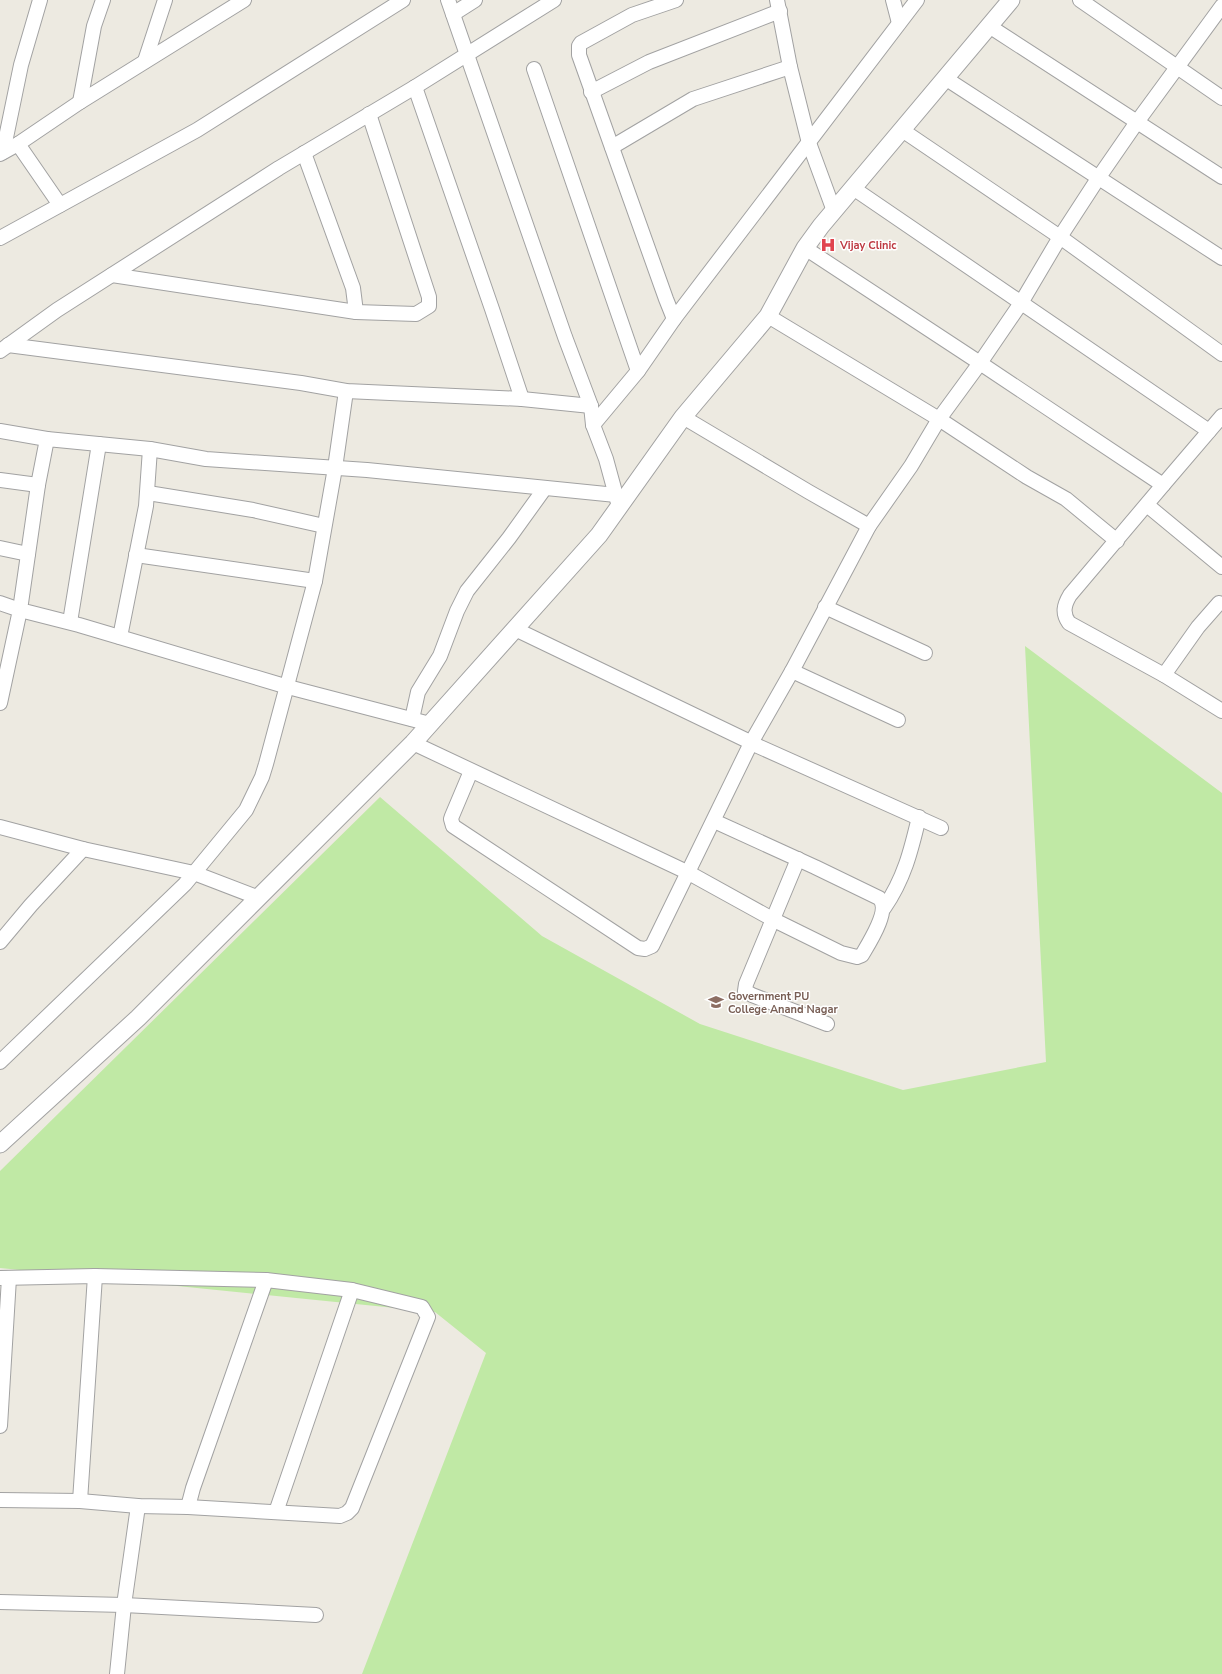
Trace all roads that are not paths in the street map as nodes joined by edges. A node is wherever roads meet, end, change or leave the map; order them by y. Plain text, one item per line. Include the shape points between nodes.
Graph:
1 (40, 0) edge
2 (103, 0) edge
3 (166, 0) edge
4 (244, 0) edge
5 (404, 0) edge
6 (448, 0) edge
7 (475, 0) edge
8 (554, 0) edge
9 (676, 0) edge
10 (893, 0) edge
11 (917, 0) edge
12 (1011, 0) edge
13 (1080, 0) edge
14 (778, 6) edge
15 (1222, 6) edge
16 (453, 14) junction
17 (899, 23) junction
18 (989, 26) junction
19 (467, 54) junction
20 (145, 62) junction
21 (790, 67) junction
22 (1177, 68) junction
23 (534, 69) dead end
24 (945, 78) junction
25 (415, 87) junction
26 (591, 92) junction
27 (1222, 98) edge
28 (80, 102) junction
29 (369, 114) junction
30 (1137, 122) junction
31 (902, 130) junction
32 (809, 143) junction
33 (18, 144) junction
34 (612, 147) junction
35 (2, 153) edge
36 (304, 153) junction
37 (1099, 177) junction
38 (1222, 177) edge
39 (853, 188) junction
40 (60, 205) junction
41 (834, 211) junction
42 (1060, 237) junction
43 (0, 238) edge
44 (805, 248) junction
45 (1222, 258) edge
46 (112, 275) junction
47 (1021, 302) junction
48 (356, 312) junction
49 (768, 316) junction
50 (674, 318) junction
51 (4, 348) edge
52 (1222, 354) edge
53 (980, 363) junction
54 (638, 371) junction
55 (346, 390) junction
56 (522, 399) junction
57 (591, 406) junction
58 (683, 417) junction
59 (939, 419) junction
60 (1218, 424) edge
61 (593, 425) junction
62 (0, 431) edge
63 (47, 438) junction
64 (99, 444) junction
65 (150, 449) junction
66 (335, 468) junction
67 (0, 480) edge
68 (38, 485) junction
69 (1163, 485) junction
70 (545, 488) junction
71 (148, 493) junction
72 (617, 501) junction
73 (1148, 505) junction
74 (324, 526) junction
75 (869, 526) junction
76 (1117, 541) junction
77 (0, 548) edge
78 (28, 554) junction
79 (136, 555) junction
80 (1222, 567) edge
81 (315, 581) junction
82 (0, 603) edge
83 (1219, 603) dead end
84 (825, 607) junction
85 (20, 610) junction
86 (70, 622) junction
87 (515, 628) junction
88 (120, 637) junction
89 (925, 653) dead end
90 (4, 660) edge
91 (792, 672) junction
92 (1164, 675) junction
93 (288, 687) junction
94 (0, 703) edge
95 (1219, 704) edge
96 (412, 719) junction
97 (898, 720) dead end
98 (430, 724) junction
99 (413, 743) junction
100 (751, 744) junction
101 (471, 771) junction
102 (919, 817) junction
103 (714, 821) junction
104 (0, 827) edge
105 (941, 828) dead end
106 (83, 849) junction
107 (798, 859) junction
108 (194, 873) junction
109 (689, 873) junction
110 (259, 898) junction
111 (884, 908) junction
112 (774, 920) junction
113 (0, 942) edge
114 (827, 1024) dead end
115 (0, 1062) edge
116 (0, 1144) edge
117 (95, 1276) junction
118 (4, 1278) edge
119 (266, 1280) junction
120 (352, 1290) junction
121 (0, 1426) edge
122 (0, 1500) edge
123 (80, 1501) junction
124 (138, 1506) junction
125 (188, 1507) junction
126 (276, 1512) junction
127 (0, 1602) edge
128 (124, 1605) junction
129 (316, 1615) dead end
130 (117, 1674) edge

1 - 35 street via 21,65
2 - 28 street via 94,26
3 - 20 street
4 - 20 street
5 - 40 street via 197,130
6 - 16 street
7 - 16 street
8 - 19 street
9 - 26 street via 632,15 581,43 579,55
10 - 17 street
11 - 17 street
12 - 18 street
13 - 22 street
14 - 21 street
14 - 26 street via 649,62
15 - 22 street
16 - 19 street
17 - 32 street
18 - 24 street
18 - 30 street
19 - 25 street
19 - 57 street
20 - 28 street
21 - 32 street
21 - 34 street via 693,99
22 - 27 street
22 - 30 street
23 - 54 street
24 - 31 street
24 - 37 street
25 - 29 street
25 - 56 street
26 - 34 street
28 - 33 street
29 - 36 street
29 - 48 street via 430,302 429,306 416,314
30 - 37 street
30 - 38 street
31 - 39 street
31 - 42 street
32 - 41 street
32 - 50 street
33 - 35 street
33 - 40 street
34 - 50 street
36 - 46 street
36 - 48 street via 353,288
37 - 42 street
37 - 45 street
39 - 41 street
39 - 47 street
40 - 43 street
41 - 44 street
42 - 47 street
42 - 52 street
44 - 49 street
44 - 53 street
46 - 48 street
46 - 51 street
47 - 53 street
47 - 60 street
49 - 58 street
49 - 59 street
50 - 54 street
51 - 55 street
53 - 59 street
53 - 69 street
54 - 61 street
55 - 56 street
55 - 66 street
56 - 57 street
57 - 61 street
58 - 72 street
58 - 75 street
59 - 75 street via 911,466
59 - 76 street via 1027,477 1066,499
60 - 69 street
61 - 72 street via 606,459
62 - 63 street
63 - 64 street
63 - 68 street
64 - 65 street
64 - 86 street
65 - 66 street via 206,459
65 - 71 street
66 - 70 street
66 - 74 street
67 - 68 street
68 - 78 street
69 - 73 street
70 - 72 street
70 - 96 street via 467,591 440,656 418,692
71 - 74 street via 253,510
71 - 79 street
72 - 87 street via 599,535
73 - 76 street
73 - 80 street
74 - 81 street
75 - 84 street
76 - 92 street via 1070,595 1065,604 1065,618 1069,623
77 - 78 street
78 - 85 street
79 - 81 street
79 - 88 street
81 - 93 street
82 - 85 street
83 - 92 street via 1198,627
84 - 89 street
84 - 91 street
85 - 86 street
85 - 90 street
86 - 88 street
87 - 98 street
87 - 100 street
88 - 93 street
90 - 94 street
91 - 97 street
91 - 100 street
92 - 95 street
93 - 96 street
93 - 108 street via 262,777 246,810
96 - 98 street
98 - 99 street
99 - 101 street
99 - 110 street
100 - 102 street
100 - 103 street
101 - 109 street
101 - 109 street via 452,816 452,826 638,948 645,950 652,946
102 - 105 street
102 - 111 street via 908,863
103 - 107 street
103 - 109 street
104 - 106 street
106 - 108 street
106 - 113 street
107 - 111 street via 879,898
107 - 112 street
108 - 110 street
108 - 115 street
109 - 112 street
110 - 116 street via 138,1018
111 - 112 street via 868,946 862,955 857,957 841,953
112 - 114 street via 745,991
117 - 118 street
117 - 119 street
117 - 123 street
118 - 121 street
119 - 120 street
119 - 125 street
120 - 126 street
120 - 126 street via 422,1306 428,1317 352,1508 340,1516
122 - 123 street
123 - 124 street
124 - 125 street
124 - 128 street
125 - 126 street
127 - 128 street
128 - 129 street
128 - 130 street

